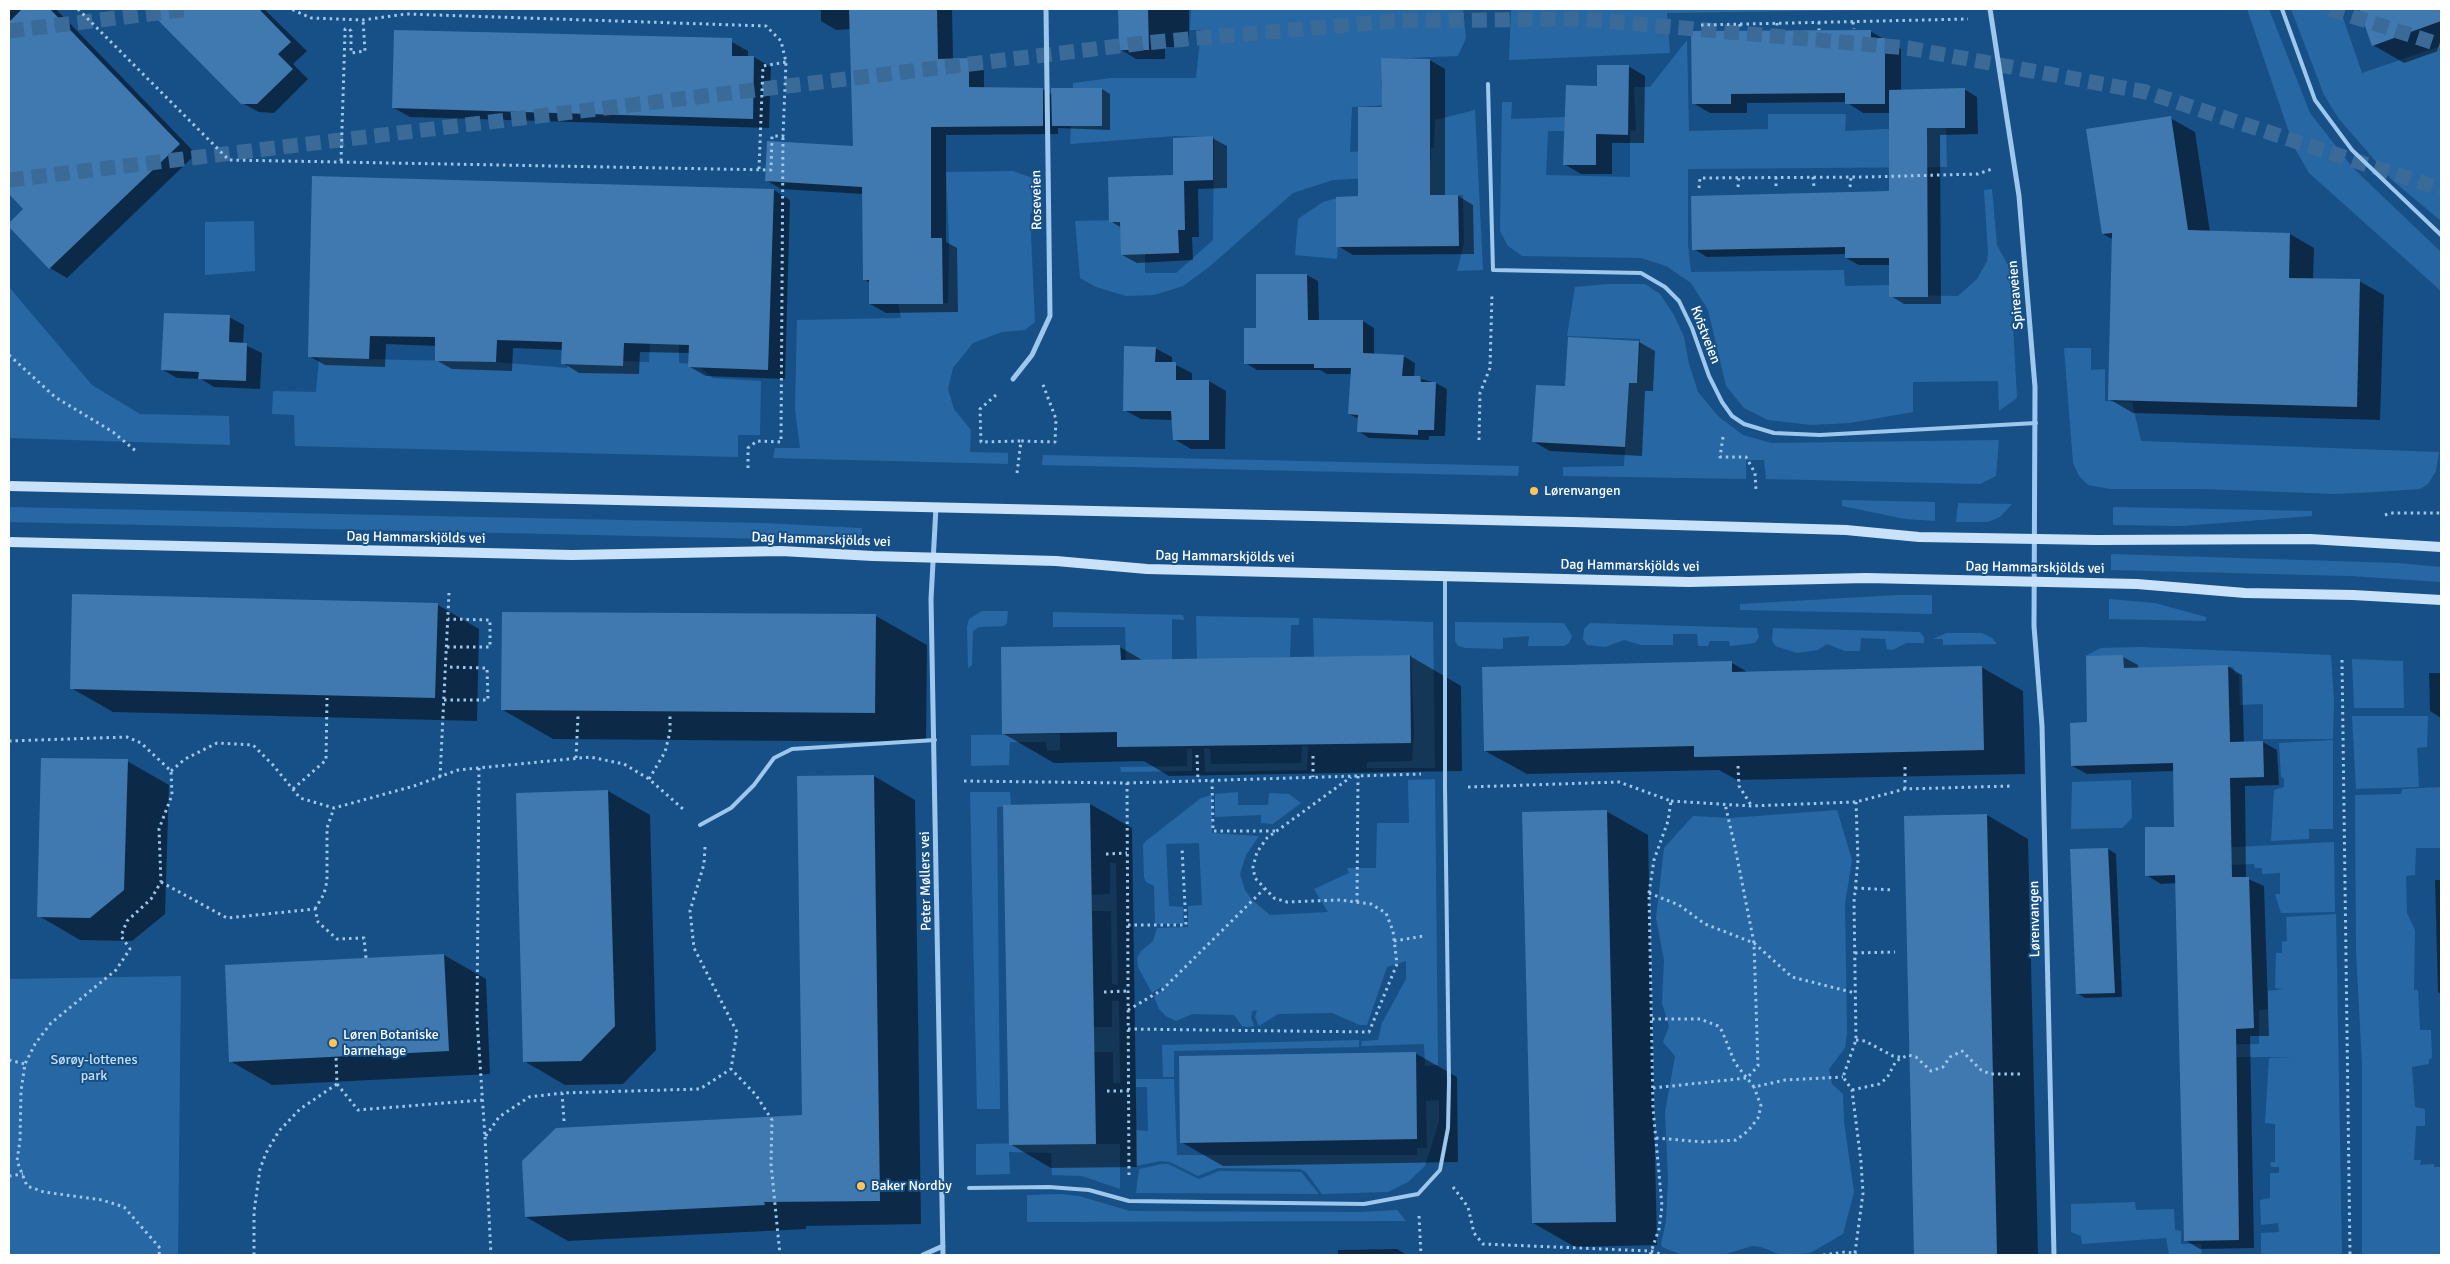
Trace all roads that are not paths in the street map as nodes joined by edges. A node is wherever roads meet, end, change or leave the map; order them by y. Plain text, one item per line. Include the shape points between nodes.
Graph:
1 (1046, 9) edge
2 (1990, 9) edge
3 (2282, 9) edge
4 (1488, 84) dead end
5 (2441, 234) edge
6 (1014, 379) road end
7 (2036, 423) junction
8 (9, 486) edge
9 (936, 507) junction
10 (2035, 538) junction
11 (9, 542) edge
12 (2441, 547) edge
13 (932, 557) junction
14 (1445, 576) junction
15 (2034, 582) junction
16 (2441, 600) edge
17 (934, 740) junction
18 (700, 825) road end
19 (969, 1188) dead end
20 (943, 1246) junction
21 (923, 1255) edge
22 (944, 1255) edge
23 (2054, 1255) edge

1 - 6 street, Roseveien via 1050,316 1032,356
2 - 7 street, Spireaveien via 2020,206
3 - 5 lane via 2315,100 2352,150
4 - 7 lane, Kvistveien via 1493,270 1641,273 1665,287 1679,301 1722,402 1732,416 1744,424 1774,432 1820,435
7 - 10 street, Spireaveien
8 - 9 main road
9 - 10 main road via 1778,528 1919,537
9 - 13 street, Peter Møllers vei
10 - 12 main road via 2310,539
10 - 15 street, Spireaveien
11 - 13 main road, Dag Hammarskjölds vei via 572,555 781,551
13 - 14 main road, Dag Hammarskjölds vei via 1056,561 1147,569
13 - 17 street, Peter Møllers vei
14 - 15 main road, Dag Hammarskjölds vei via 1690,582 1866,578
14 - 19 lane via 1448,1128 1440,1170 1418,1194 1364,1204 1129,1201 1089,1190 1049,1186
15 - 16 main road, Dag Hammarskjölds vei
15 - 23 street, Lørenvangen via 2042,726
17 - 18 lane via 792,749 774,758 731,808
17 - 20 street, Peter Møllers vei
20 - 21 street
20 - 22 street, Peter Møllers vei

